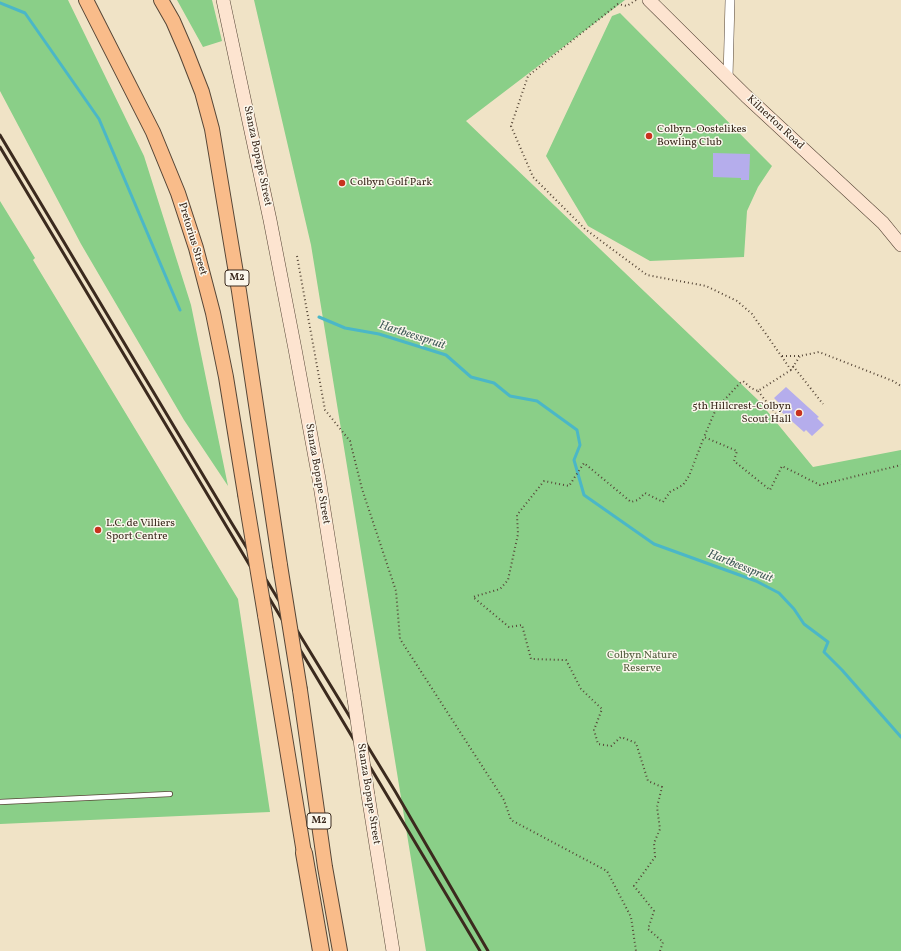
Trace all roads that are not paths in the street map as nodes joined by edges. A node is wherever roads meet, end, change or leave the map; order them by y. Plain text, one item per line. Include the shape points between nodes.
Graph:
1 (86, 0) edge
2 (161, 0) edge
3 (223, 0) edge
4 (649, 0) edge
5 (730, 0) edge
6 (728, 78) junction
7 (901, 245) edge
8 (170, 794) dead end
9 (0, 802) edge
10 (304, 853) junction
11 (314, 951) edge
12 (321, 951) edge
13 (340, 951) edge
14 (393, 951) edge

1 - 10 main road, Pretorius Street / M2, bridge via 153,132 178,193 213,313 226,377
2 - 13 main road, M2, bridge via 186,51 202,92 212,130
3 - 14 main road, Stanza Bopape Street, bridge via 296,349
4 - 6 main road, Kilnerton Road
5 - 6 street
6 - 7 main road, Kilnerton Road via 883,223
8 - 9 lane
10 - 11 highway
10 - 12 highway, M2

